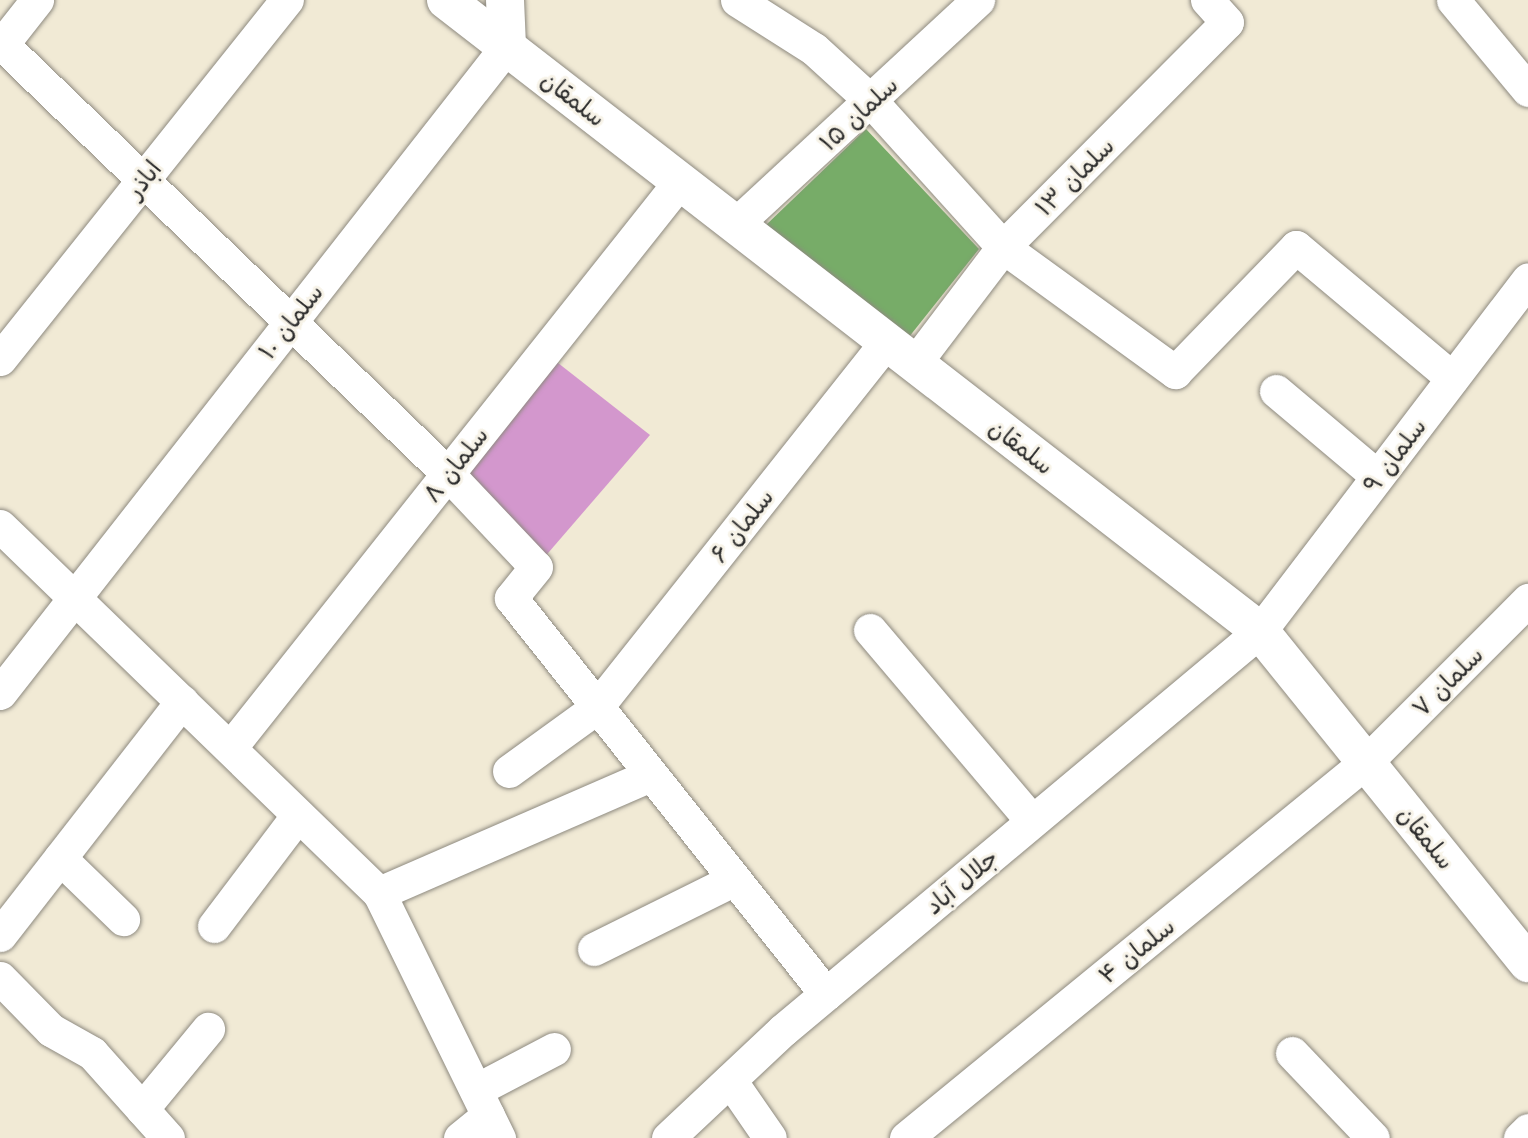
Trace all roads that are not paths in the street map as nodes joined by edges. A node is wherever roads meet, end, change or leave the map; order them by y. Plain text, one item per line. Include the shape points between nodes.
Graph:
1 (37, 0) edge
2 (313, 0) edge
3 (446, 0) edge
4 (505, 0) edge
5 (737, 0) edge
6 (978, 0) edge
7 (1207, 0) edge
8 (1453, 0) edge
9 (277, 12) edge
10 (1, 46) edge
11 (507, 46) junction
12 (1528, 90) edge
13 (871, 101) junction
14 (141, 181) junction
15 (680, 181) junction
16 (736, 224) junction
17 (1003, 247) junction
18 (1528, 279) edge
19 (290, 321) junction
20 (901, 352) junction
21 (0, 359) edge
22 (1452, 378) junction
23 (1276, 391) dead end
24 (447, 473) junction
25 (1377, 476) junction
26 (0, 526) edge
27 (74, 596) junction
28 (1528, 600) edge
29 (870, 630) dead end
30 (1259, 631) junction
31 (0, 693) edge
32 (182, 701) junction
33 (596, 708) junction
34 (230, 748) junction
35 (1367, 761) junction
36 (509, 771) dead end
37 (648, 776) junction
38 (299, 815) junction
39 (1032, 821) junction
40 (60, 858) junction
41 (733, 880) junction
42 (379, 893) junction
43 (123, 919) dead end
44 (4, 921) edge
45 (214, 926) dead end
46 (594, 949) dead end
47 (1525, 952) edge
48 (0, 978) edge
49 (826, 994) junction
50 (208, 1029) dead end
51 (554, 1049) dead end
52 (1292, 1053) dead end
53 (730, 1080) junction
54 (142, 1109) junction
55 (488, 1114) edge
56 (1528, 1130) edge
57 (168, 1138) edge
58 (460, 1138) edge
59 (668, 1138) edge
60 (770, 1138) edge
61 (906, 1138) edge
62 (1373, 1138) edge
63 (1520, 1138) edge

1 - 10 street
2 - 9 street
3 - 11 street, سلمقان
4 - 11 street
5 - 13 street via 814,49
6 - 13 street, سلمان ۱۵
7 - 17 street, سلمان ۱۳ via 1227,22
8 - 12 street
9 - 14 street, اباذر
10 - 14 street
11 - 15 street, سلمقان
11 - 19 street, سلمان ۱۰
13 - 16 street, سلمان ۱۵
13 - 17 street
14 - 19 street
14 - 21 street, اباذر
15 - 16 street, سلمقان
15 - 24 street, سلمان ۸
16 - 20 street, سلمقان
17 - 20 street, سلمان ۱۳
17 - 22 street via 1175,372 1296,247
18 - 22 street, سلمان ۹
19 - 24 street
19 - 27 street, سلمان ۱۰
20 - 30 street, سلمقان
20 - 33 street, سلمان ۶
22 - 25 street, سلمان ۹
23 - 25 street
24 - 33 street via 536,567 511,598
24 - 34 street, سلمان ۸
25 - 30 street, سلمان ۹
26 - 27 street
27 - 31 street, سلمان ۱۰
27 - 32 street
28 - 35 street, سلمان ۷
29 - 39 street
30 - 35 street, سلمقان
30 - 39 street, جلال آباد
32 - 34 street
32 - 40 street
33 - 36 street, سلمان ۶
33 - 37 street
34 - 38 street
35 - 47 street, سلمقان
35 - 61 street, سلمان ۴
37 - 41 street
37 - 42 street
38 - 42 street
38 - 45 street
39 - 49 street, جلال آباد
40 - 43 street
40 - 44 street
41 - 46 street
41 - 49 street
42 - 55 street
48 - 54 street via 51,1030 92,1053
49 - 53 street, جلال آباد
50 - 54 street
51 - 55 street
52 - 62 street
53 - 59 street, جلال آباد
53 - 60 street
54 - 57 street
55 - 58 street
56 - 63 street

